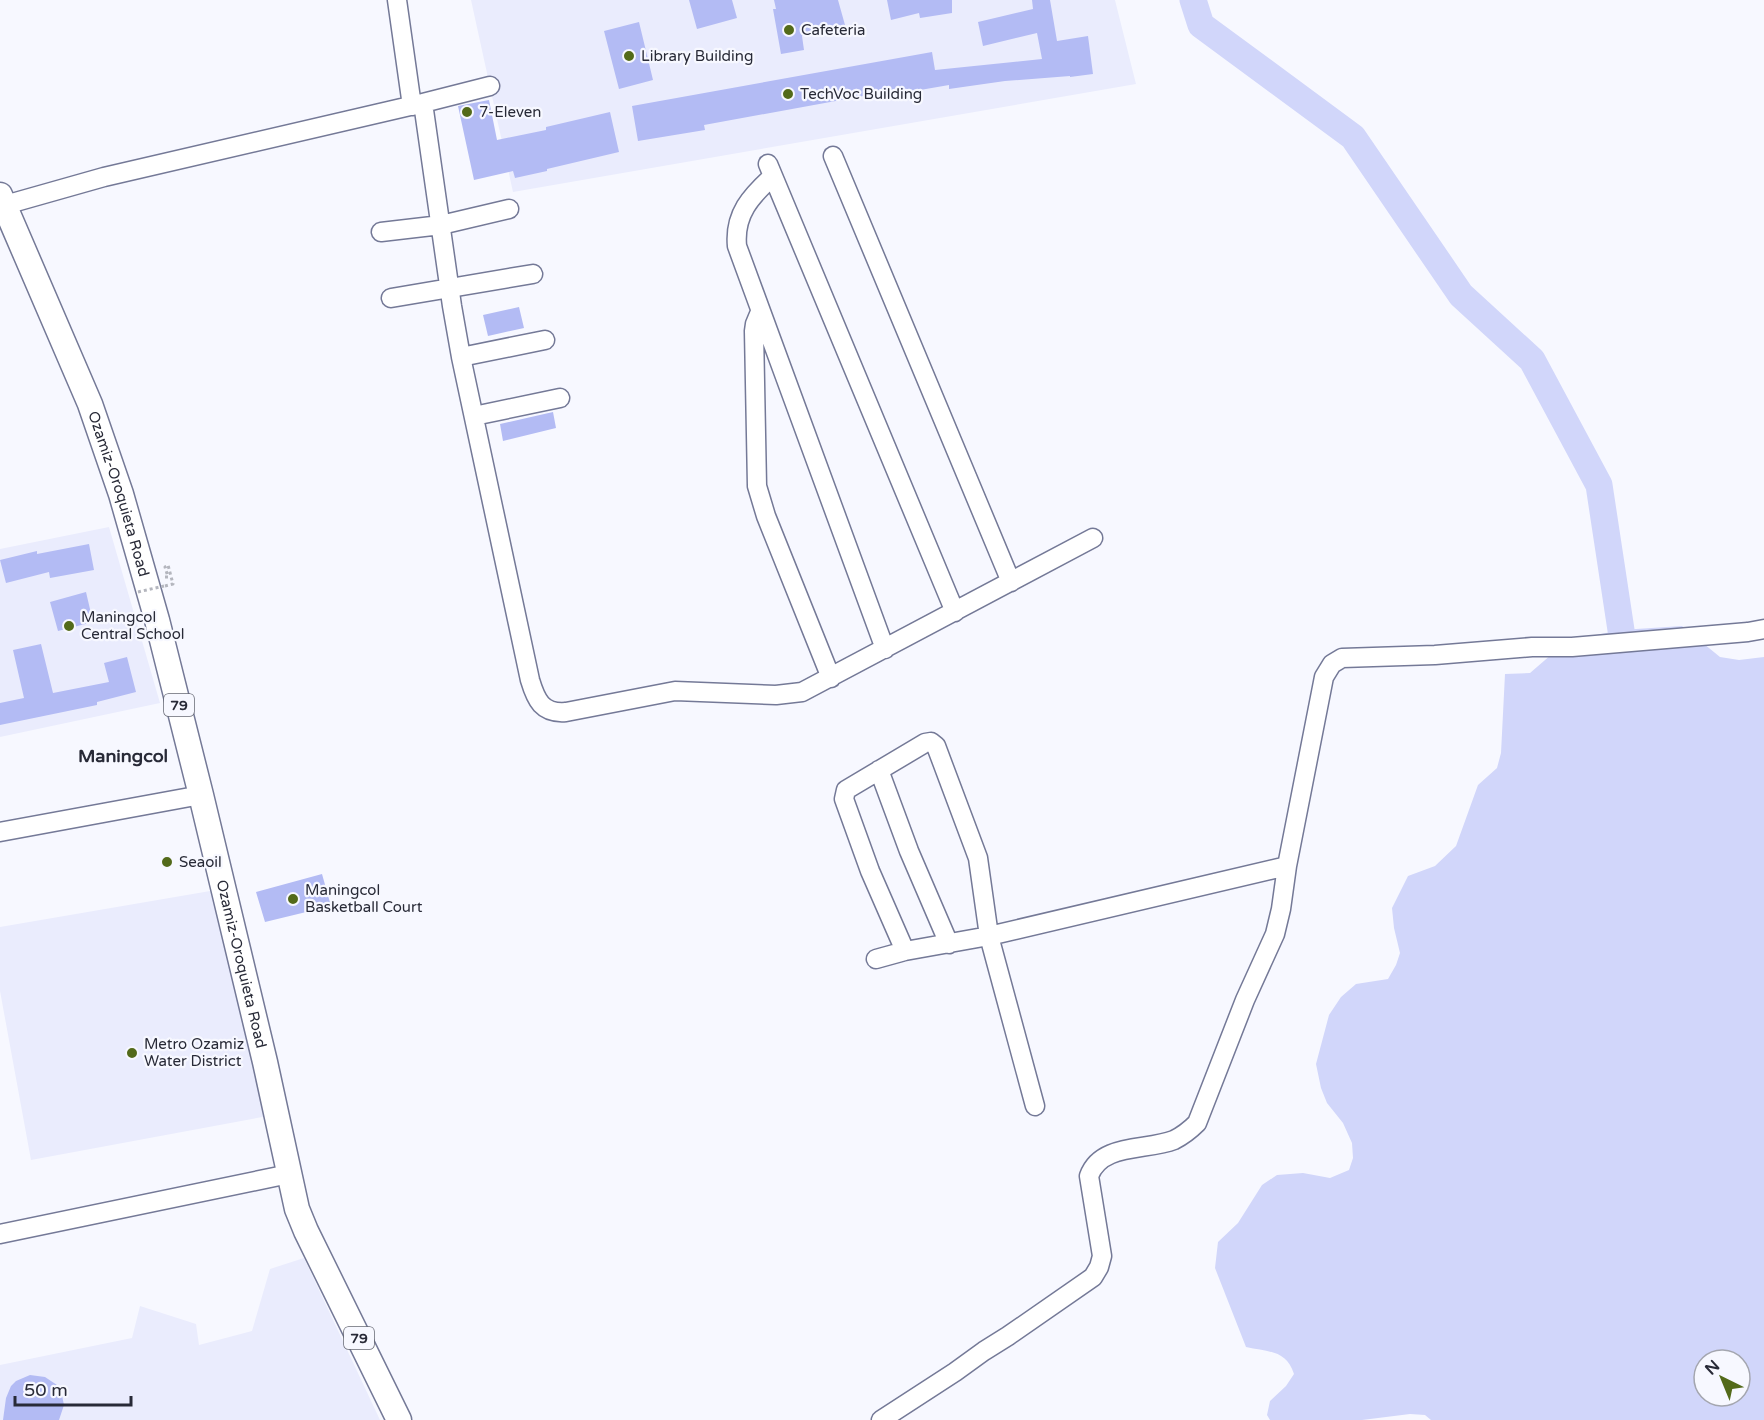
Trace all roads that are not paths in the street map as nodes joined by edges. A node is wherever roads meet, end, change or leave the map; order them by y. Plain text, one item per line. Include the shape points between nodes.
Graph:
1 (397, 0) edge
2 (490, 86) dead end
3 (418, 104) junction
4 (833, 156) dead end
5 (2, 200) edge
6 (509, 209) dead end
7 (441, 225) junction
8 (381, 232) dead end
9 (532, 274) dead end
10 (450, 288) junction
11 (391, 298) dead end
12 (760, 312) junction
13 (545, 340) dead end
14 (461, 357) junction
15 (560, 398) dead end
16 (474, 416) junction
17 (1093, 538) dead end
18 (1011, 582) junction
19 (955, 612) junction
20 (1764, 629) edge
21 (885, 649) junction
22 (831, 678) junction
23 (879, 770) junction
24 (201, 795) junction
25 (0, 832) edge
26 (1287, 866) junction
27 (988, 936) junction
28 (949, 944) junction
29 (905, 951) junction
30 (876, 959) dead end
31 (1035, 1106) dead end
32 (290, 1174) junction
33 (0, 1234) edge
34 (399, 1420) edge
35 (881, 1420) edge

1 - 3 street
2 - 3 street
3 - 5 street
3 - 7 street
4 - 18 street
5 - 24 main road, Ozamiz-Oroquieta Road / 79 via 90,404 121,494
6 - 7 street
7 - 8 street
7 - 10 street
9 - 10 street
10 - 11 street
10 - 14 street
12 - 19 street via 736,236 740,215 771,170
12 - 21 street
12 - 22 street via 754,331 757,486 765,516
13 - 14 street
14 - 16 street
15 - 16 street
16 - 22 street via 530,680 535,696 548,710 566,712 675,691 794,694
17 - 18 street
18 - 19 street
19 - 21 street
20 - 26 street via 1572,647 1342,658 1332,664 1324,677
21 - 22 street
23 - 27 street via 925,743 936,746 978,858
23 - 28 street
23 - 29 street via 846,790 844,799
24 - 25 street
24 - 32 main road, Ozamiz-Oroquieta Road / 79
26 - 27 street
26 - 35 street via 1275,934 1197,1123 1173,1140 1113,1153 1092,1168 1089,1176 1102,1256 1093,1277
27 - 28 street
27 - 31 street
28 - 29 street
29 - 30 street
32 - 33 street
32 - 34 main road, Ozamiz-Oroquieta Road / 79 via 306,1232

